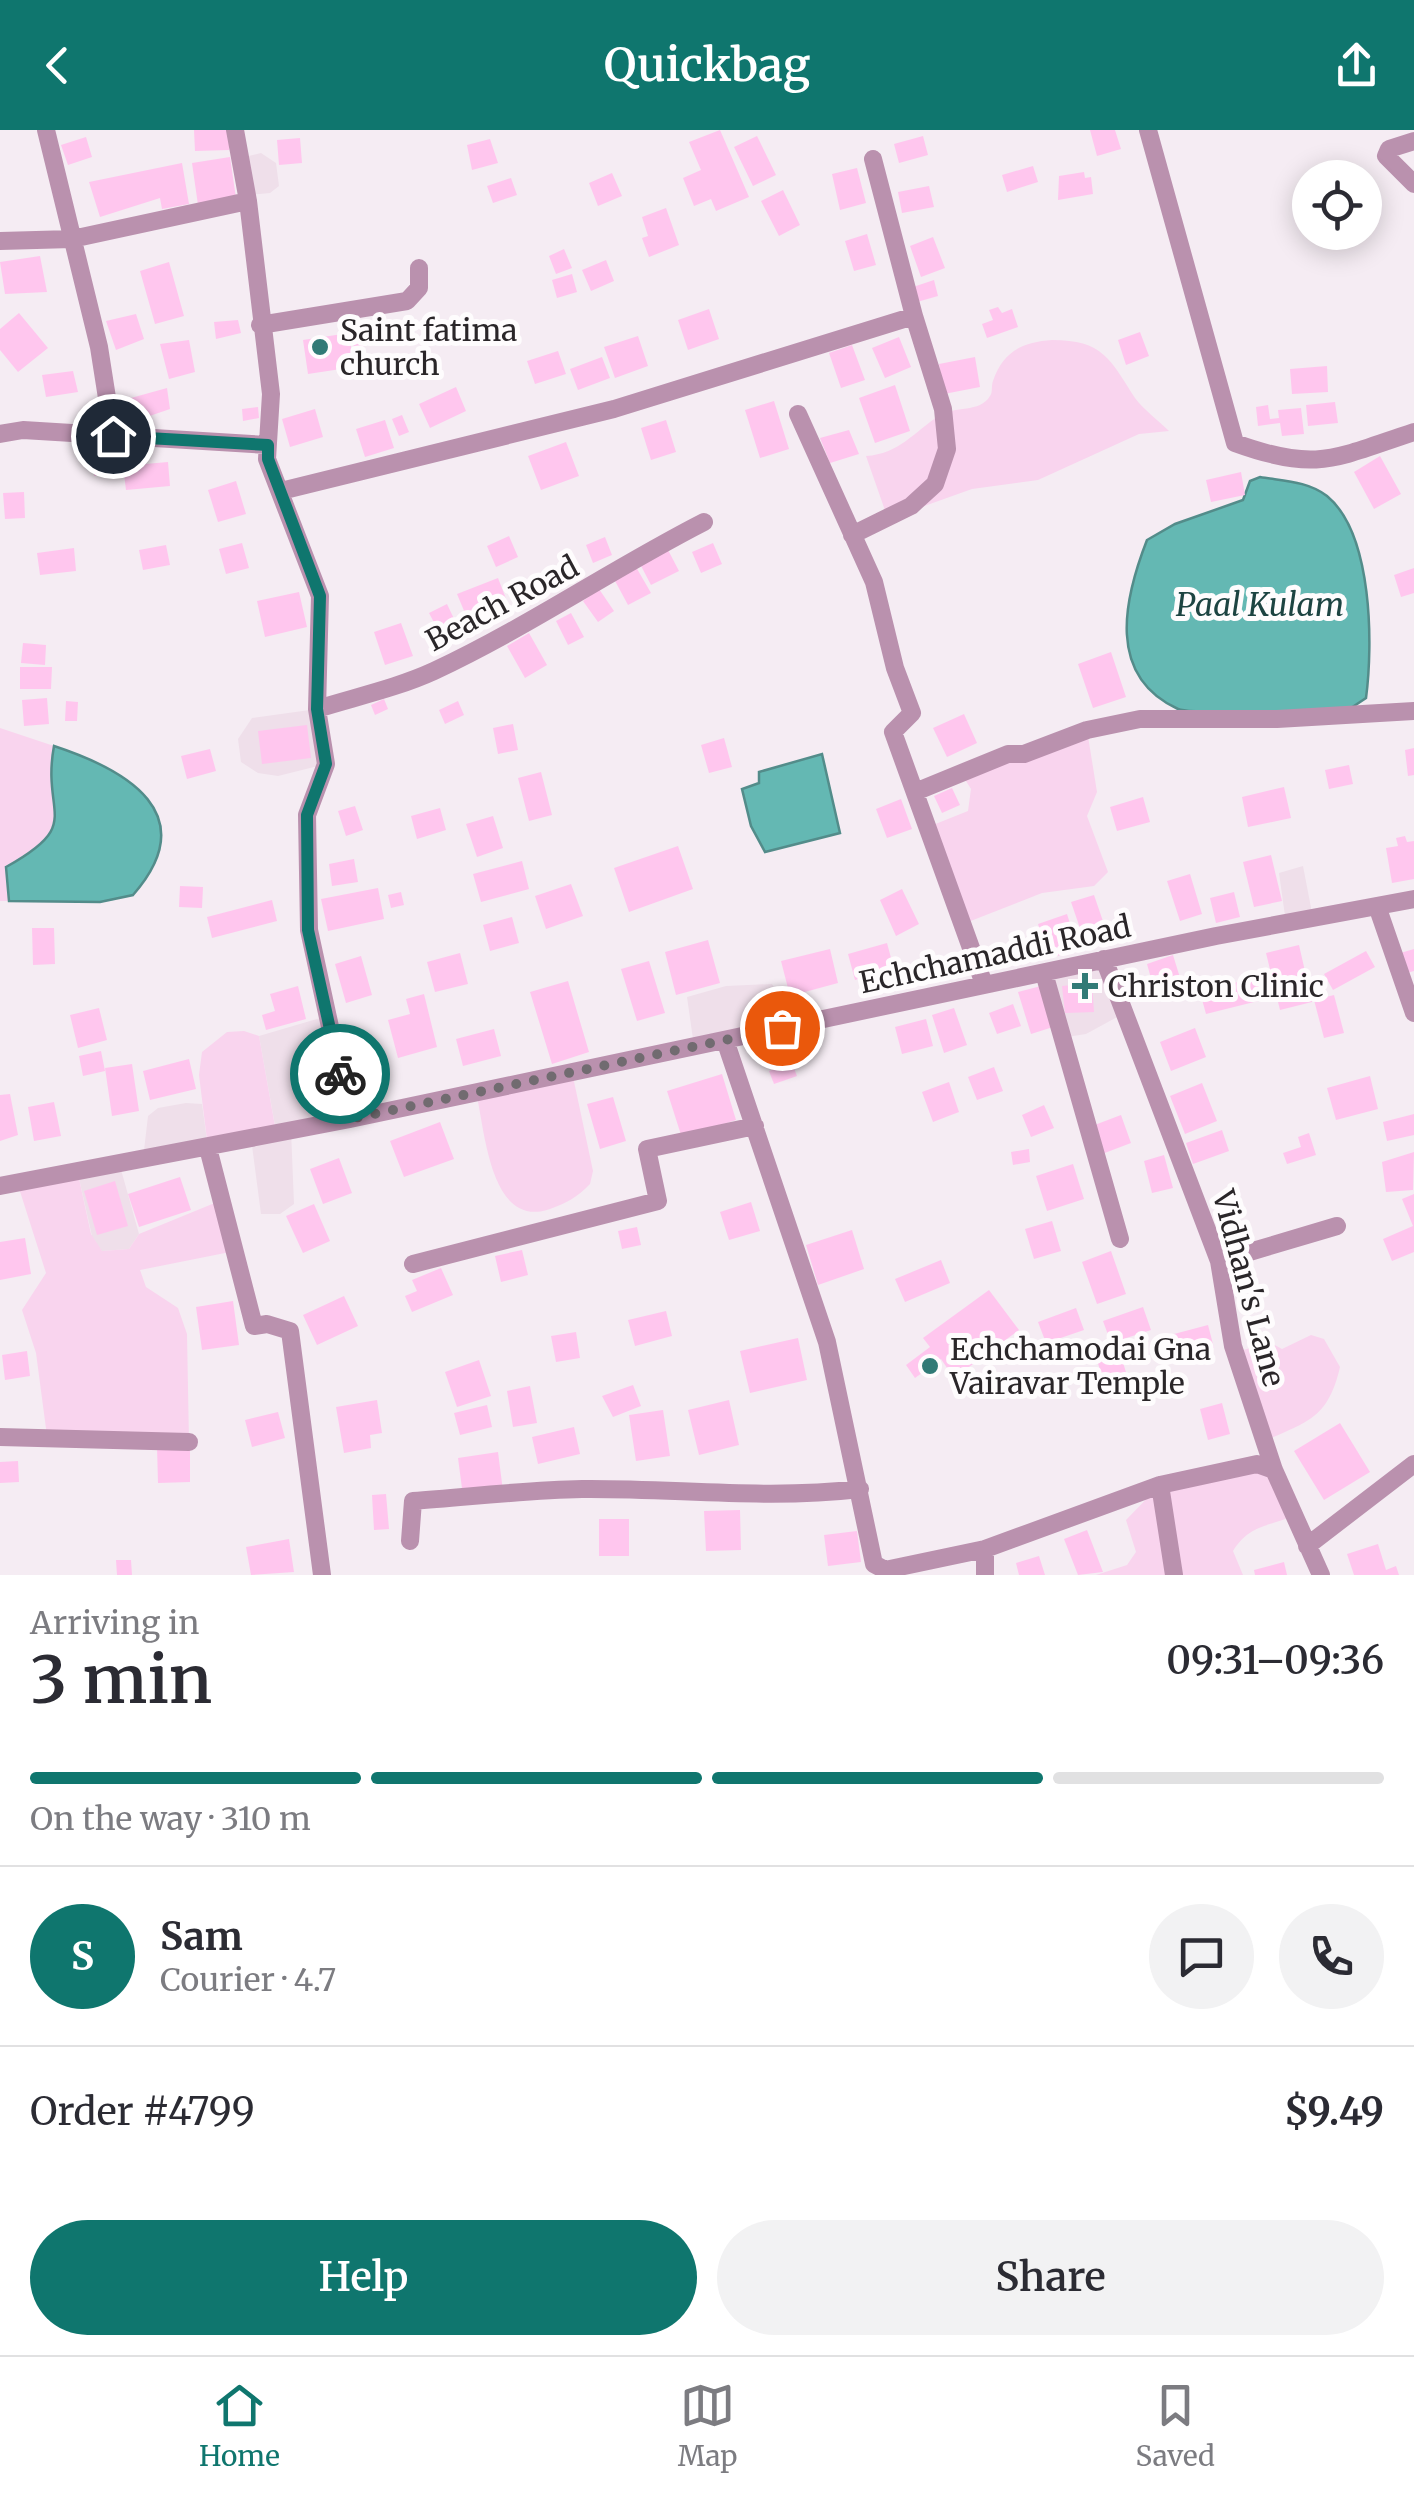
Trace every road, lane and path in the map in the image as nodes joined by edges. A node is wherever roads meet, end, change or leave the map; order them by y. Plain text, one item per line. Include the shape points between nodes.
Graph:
1 (46, 130) edge
2 (234, 130) edge
3 (1148, 130) edge
4 (1414, 140) edge
5 (873, 159) dead end
6 (1414, 184) edge
7 (248, 201) junction
8 (72, 239) junction
9 (0, 242) edge
10 (419, 268) dead end
11 (914, 316) junction
12 (260, 325) junction
13 (798, 414) dead end
14 (1414, 432) edge
15 (0, 434) edge
16 (113, 436) junction
17 (268, 445) junction
18 (281, 492) junction
19 (704, 522) dead end
20 (852, 535) junction
21 (317, 709) junction
22 (1414, 711) edge
23 (915, 792) junction
24 (1414, 898) edge
25 (1377, 906) junction
26 (1104, 959) junction
27 (1044, 973) junction
28 (984, 984) junction
29 (1414, 1014) edge
30 (725, 1040) junction
31 (350, 1119) junction
32 (755, 1126) junction
33 (208, 1148) junction
34 (0, 1186) edge
35 (1337, 1226) dead end
36 (1120, 1239) dead end
37 (1220, 1261) junction
38 (414, 1264) dead end
39 (0, 1437) edge
40 (189, 1442) dead end
41 (1414, 1464) edge
42 (1274, 1470) junction
43 (1160, 1485) junction
44 (860, 1489) junction
45 (410, 1541) dead end
46 (1307, 1546) junction
47 (985, 1549) junction
48 (322, 1575) edge
49 (985, 1575) edge
50 (1174, 1575) edge
51 (1322, 1575) edge

1 - 8 street
2 - 7 street
3 - 14 street via 1235,443 1309,462
4 - 6 street via 1389,148 1386,156
5 - 11 street
7 - 8 street
7 - 12 street
8 - 9 street
8 - 16 street
10 - 12 street via 419,288 407,301
11 - 18 street via 614,409
11 - 20 street via 943,409 947,449 934,484 912,506
12 - 17 street via 271,394
13 - 20 street
15 - 16 street
16 - 17 street
17 - 18 street
18 - 21 street via 320,596
19 - 21 street, Beach Road via 430,673
20 - 23 street via 874,582 912,713 893,732
21 - 31 street via 326,764 307,815 308,930
22 - 23 street via 1140,719 1008,754
23 - 28 street
24 - 25 street, Echchamaddi Road
25 - 26 street, Echchamaddi Road
25 - 29 street
26 - 27 street, Echchamaddi Road
26 - 37 street, Vidhan's Lane
27 - 28 street, Echchamaddi Road
27 - 36 street
28 - 30 street, Echchamaddi Road
30 - 31 street, Echchamaddi Road
30 - 32 street
31 - 33 street, Echchamaddi Road
32 - 38 street via 647,1149 658,1202
32 - 44 street via 826,1342
33 - 34 street, Echchamaddi Road
33 - 48 street via 254,1326 290,1331
35 - 37 street
37 - 42 street, Vidhan's Lane via 1234,1346
39 - 40 street
41 - 46 street
42 - 43 street via 1257,1464
42 - 46 street, Vidhan's Lane
43 - 47 street
43 - 50 street
44 - 45 street via 714,1496 582,1489 412,1501
44 - 47 street via 874,1564 886,1570
46 - 51 street, Vidhan's Lane
47 - 49 street

